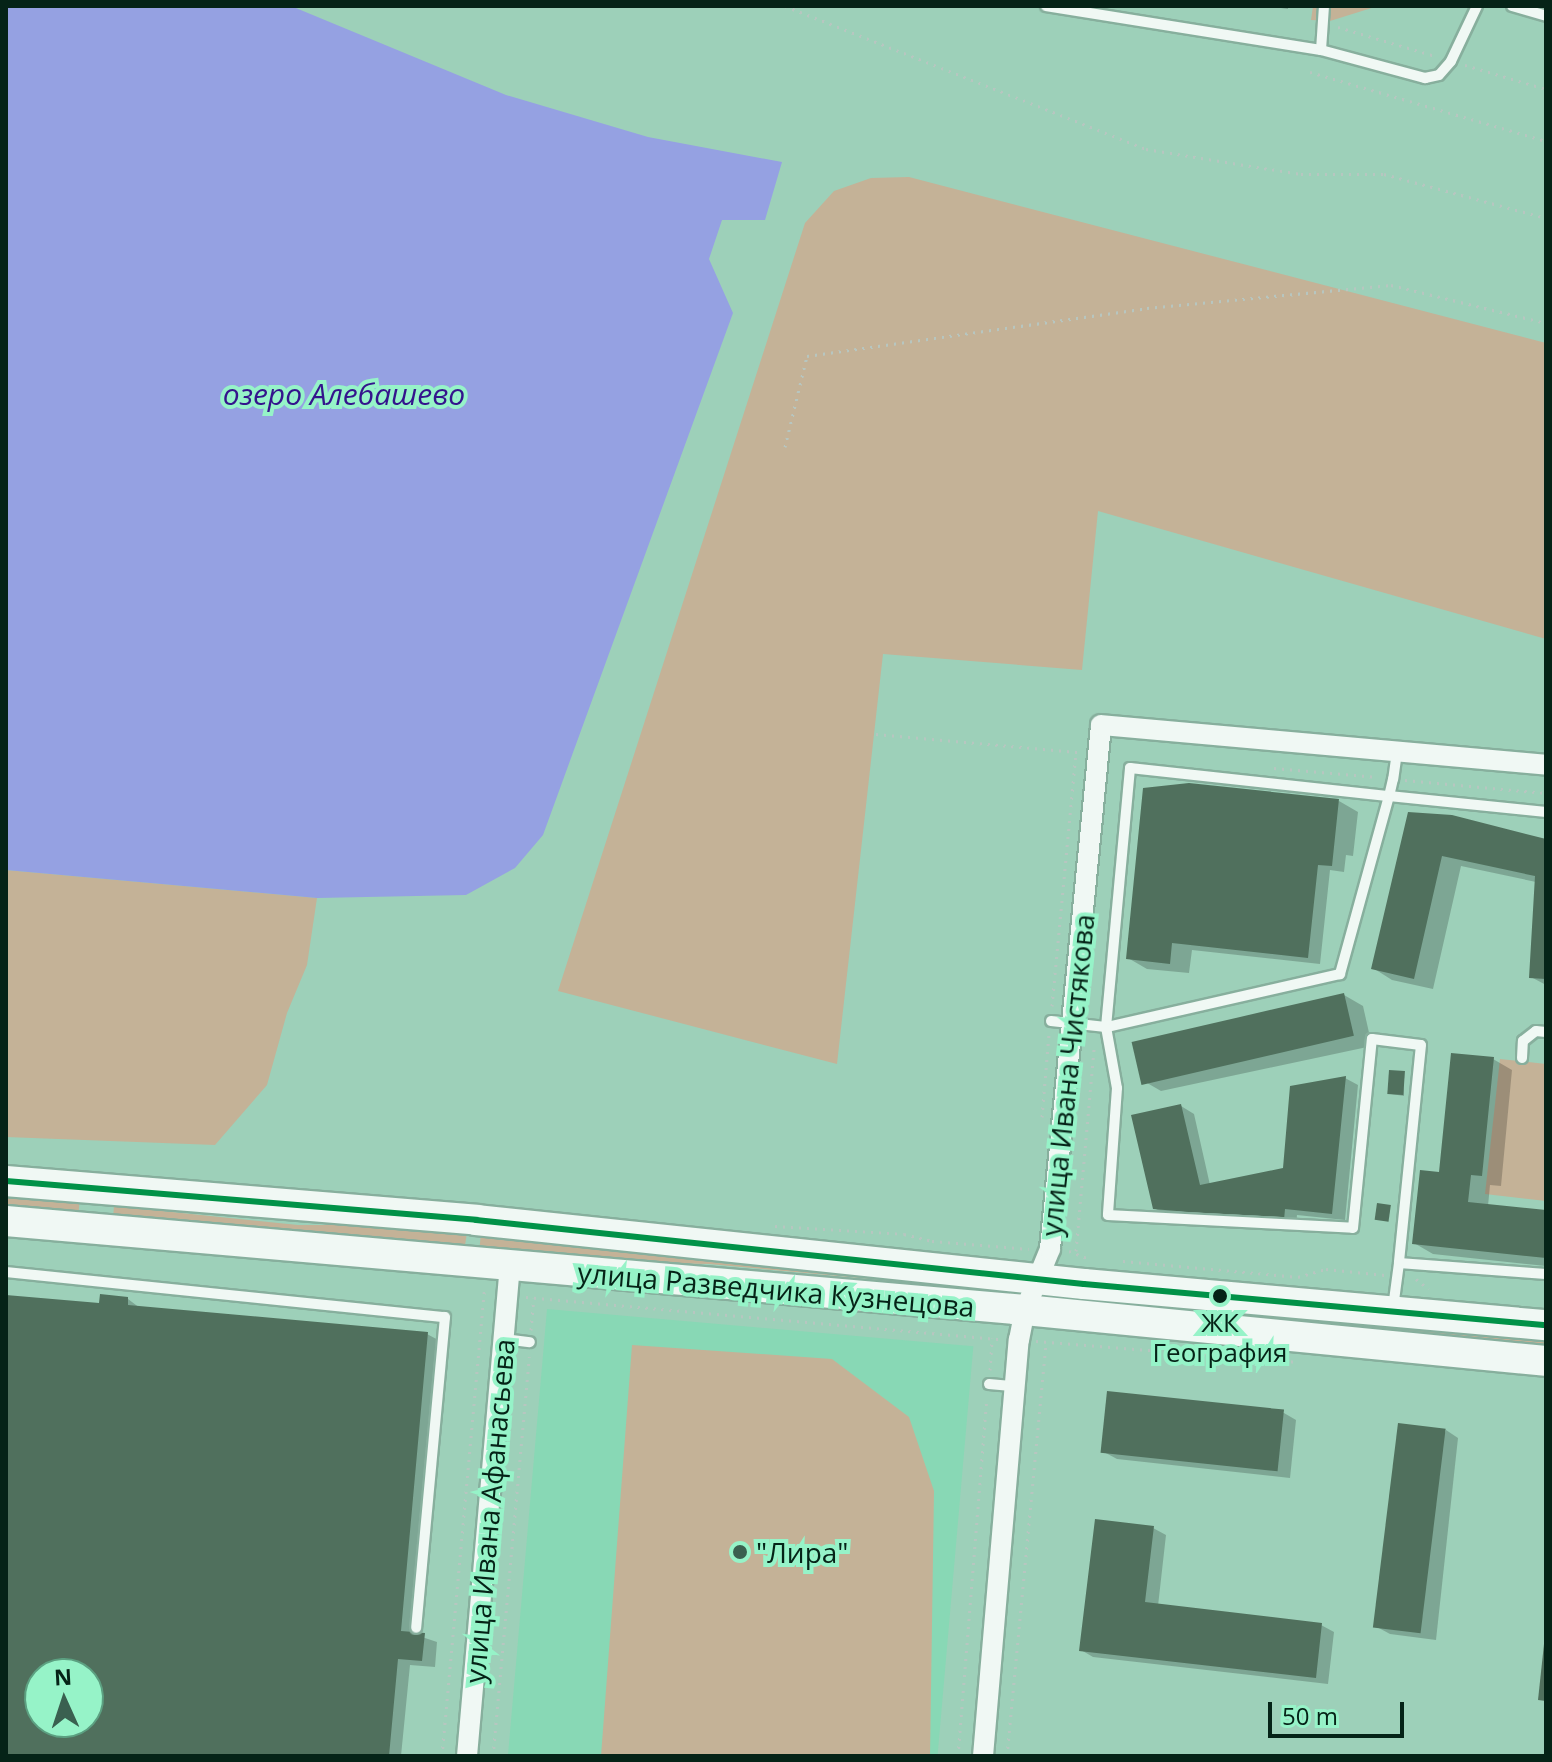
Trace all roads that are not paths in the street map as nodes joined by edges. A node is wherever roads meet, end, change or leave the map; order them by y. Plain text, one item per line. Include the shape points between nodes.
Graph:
1 (1046, 6) edge
2 (1324, 6) edge
3 (1477, 6) edge
4 (1512, 6) edge
5 (1546, 16) edge
6 (1321, 50) junction
7 (1397, 752) junction
8 (1546, 765) edge
9 (1389, 796) junction
10 (1546, 812) edge
11 (1051, 1021) road end
12 (1072, 1023) junction
13 (1106, 1027) junction
14 (1546, 1032) edge
15 (1522, 1058) dead end
16 (6, 1181) edge
17 (124, 1191) junction
18 (6, 1221) edge
19 (121, 1232) junction
20 (1399, 1263) junction
21 (6, 1272) edge
22 (1546, 1274) edge
23 (1038, 1279) junction
24 (509, 1281) junction
25 (1025, 1310) junction
26 (1393, 1314) junction
27 (1546, 1325) edge
28 (504, 1339) junction
29 (530, 1342) road end
30 (1546, 1361) edge
31 (989, 1384) road end
32 (1014, 1386) junction
33 (416, 1628) dead end
34 (467, 1756) edge
35 (983, 1756) edge

1 - 6 lane
2 - 6 lane
3 - 6 lane via 1439,75 1425,78
4 - 5 lane
7 - 8 street
7 - 9 lane
7 - 12 street, улица Ивана Чистякова via 1101,725
9 - 10 lane
9 - 13 lane via 1340,974
9 - 13 lane via 1130,768
11 - 12 lane
12 - 13 lane
12 - 23 street, улица Ивана Чистякова via 1050,1249
13 - 20 lane via 1117,1088 1108,1215 1353,1228 1372,1039 1421,1045
14 - 15 lane via 1536,1031 1523,1041
16 - 17 main road, улица Разведчика Кузнецова
17 - 19 main road via 109,1195 97,1209 99,1219
17 - 23 main road, улица Разведчика Кузнецова via 476,1220
18 - 19 main road, улица Разведчика Кузнецова
19 - 24 main road, улица Разведчика Кузнецова
20 - 22 lane
20 - 26 lane
21 - 33 lane via 445,1317
23 - 25 street, улица Ивана Чистякова
23 - 26 main road, улица Разведчика Кузнецова
24 - 25 main road, улица Разведчика Кузнецова
24 - 28 street, улица Ивана Афанасьева
25 - 30 main road, улица Разведчика Кузнецова
25 - 32 street, улица Ивана Чистякова
26 - 27 main road, улица Разведчика Кузнецова
28 - 29 lane
28 - 34 street, улица Ивана Афанасьева
31 - 32 lane
32 - 35 street, улица Ивана Чистякова

